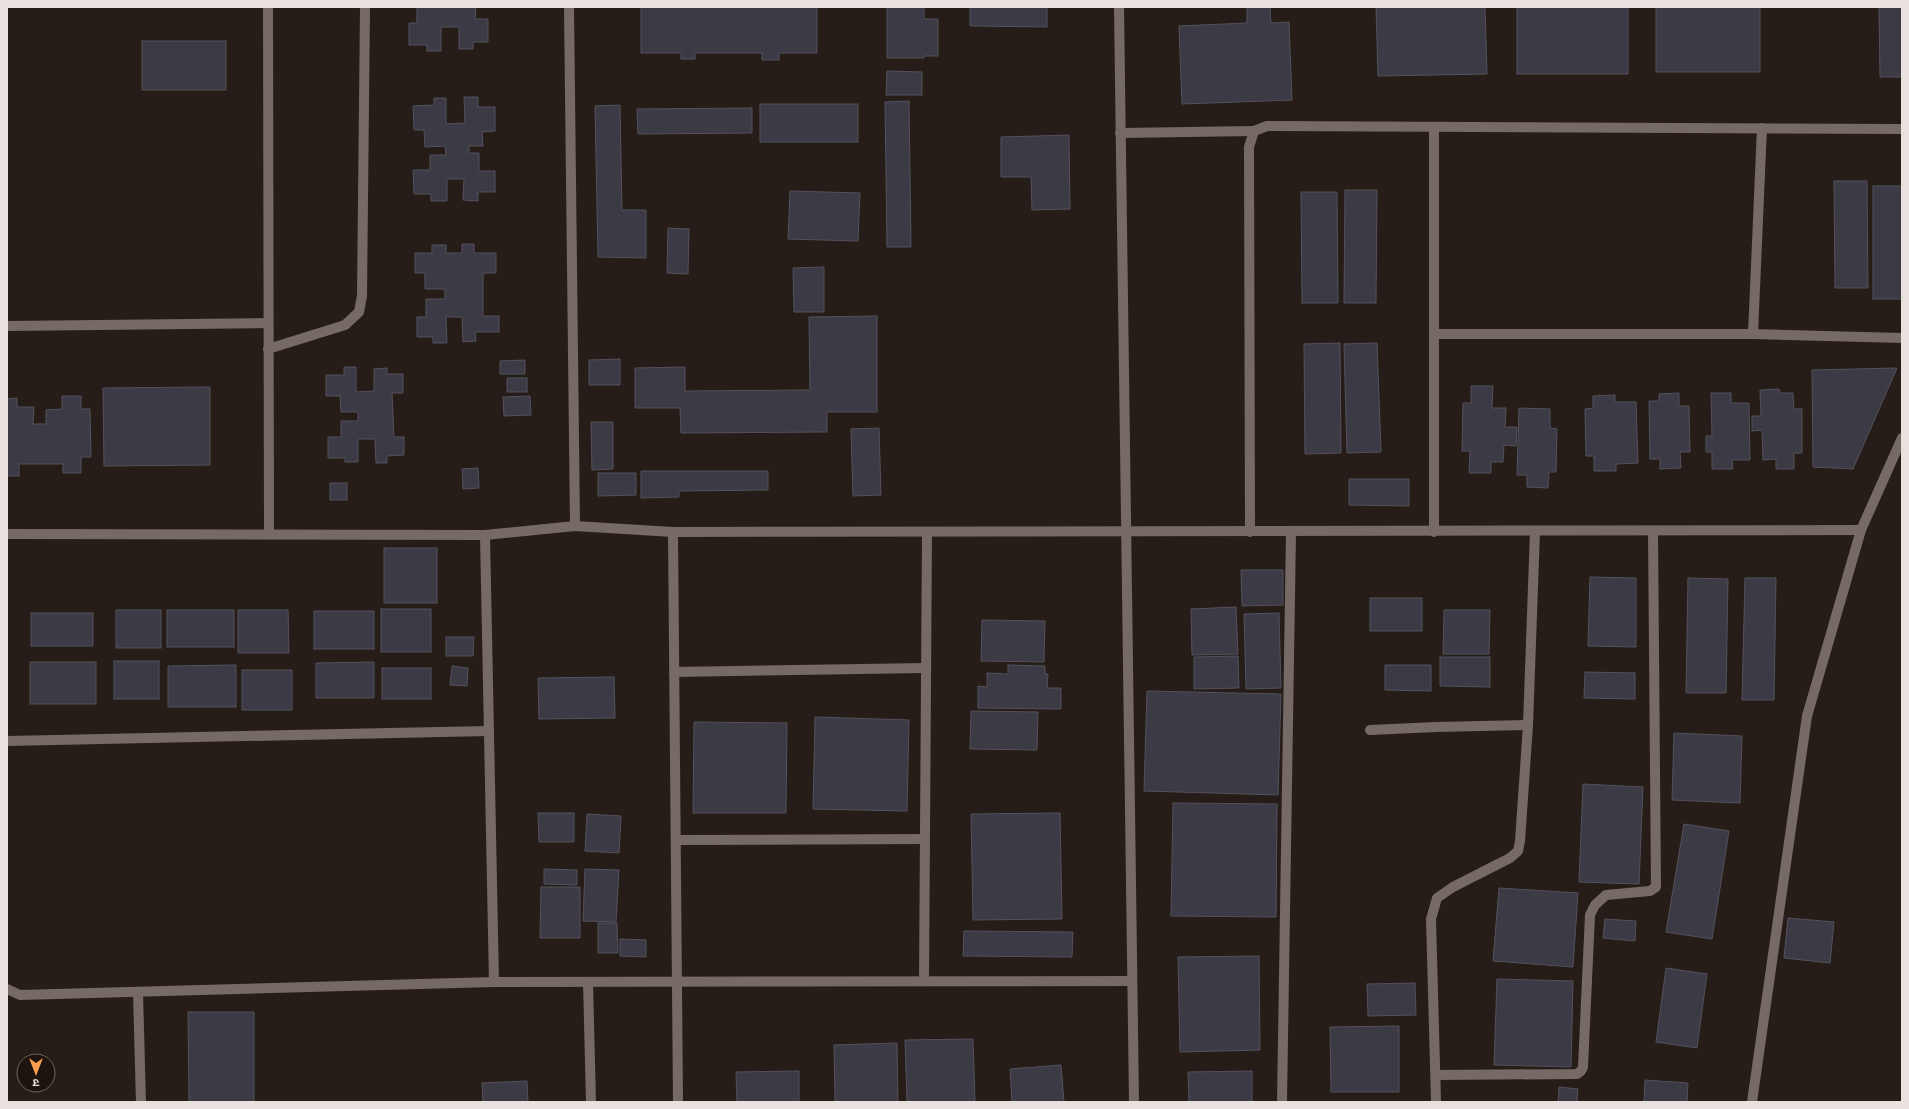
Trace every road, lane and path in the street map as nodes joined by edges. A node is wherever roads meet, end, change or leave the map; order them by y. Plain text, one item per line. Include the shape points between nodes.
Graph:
1 (268, 7) edge
2 (365, 7) edge
3 (569, 7) edge
4 (1119, 7) edge
5 (1434, 128) junction
6 (1762, 128) junction
7 (1902, 129) edge
8 (1254, 131) junction
9 (1120, 133) junction
10 (268, 323) junction
11 (7, 326) edge
12 (1434, 334) junction
13 (1753, 334) junction
14 (1902, 338) edge
15 (268, 349) junction
16 (1902, 438) edge
17 (575, 526) junction
18 (1861, 530) junction
19 (1535, 531) junction
20 (673, 532) junction
21 (1126, 532) junction
22 (1250, 532) junction
23 (1291, 532) junction
24 (1434, 532) junction
25 (1653, 532) junction
26 (269, 533) junction
27 (927, 533) junction
28 (7, 534) edge
29 (485, 534) junction
30 (926, 668) junction
31 (674, 672) junction
32 (1528, 725) junction
33 (1370, 730) dead end
34 (489, 731) junction
35 (7, 741) edge
36 (925, 839) junction
37 (676, 840) junction
38 (924, 981) junction
39 (1132, 981) junction
40 (494, 982) junction
41 (588, 982) junction
42 (677, 982) junction
43 (7, 989) edge
44 (138, 992) junction
45 (1436, 1075) junction
46 (140, 1102) edge
47 (591, 1102) edge
48 (678, 1102) edge
49 (1134, 1102) edge
50 (1282, 1102) edge
51 (1436, 1102) edge
52 (1752, 1102) edge

1 - 10 street
2 - 15 street via 362,296 358,312 345,325
3 - 17 street
4 - 9 street
5 - 6 street
5 - 8 street via 1267,126
5 - 12 street
6 - 7 street
6 - 13 street
8 - 9 street
8 - 22 street via 1249,147
9 - 21 street
10 - 11 street
10 - 15 street
12 - 13 street
12 - 24 street
13 - 14 street
15 - 26 street
16 - 18 street
17 - 20 street
17 - 29 street
18 - 25 street
18 - 52 street via 1806,716
19 - 24 street
19 - 25 street
19 - 32 street
20 - 27 street
20 - 31 street
21 - 22 street
21 - 27 street
21 - 39 street
22 - 23 street
23 - 24 street
23 - 50 street
25 - 45 street via 1656,887 1650,891 1606,895 1595,905 1590,915 1582,1071 1576,1074
26 - 28 street
26 - 29 street
27 - 30 street
29 - 34 street
30 - 31 street
30 - 36 street
31 - 37 street
32 - 33 street
32 - 45 street via 1518,852 1437,898 1431,919
34 - 35 street
34 - 40 street
36 - 37 street
36 - 38 street
37 - 42 street
38 - 39 street
38 - 42 street
39 - 49 street
40 - 41 street
40 - 44 street
41 - 42 street
41 - 47 street
42 - 48 street
43 - 44 street via 20,995
44 - 46 street
45 - 51 street

